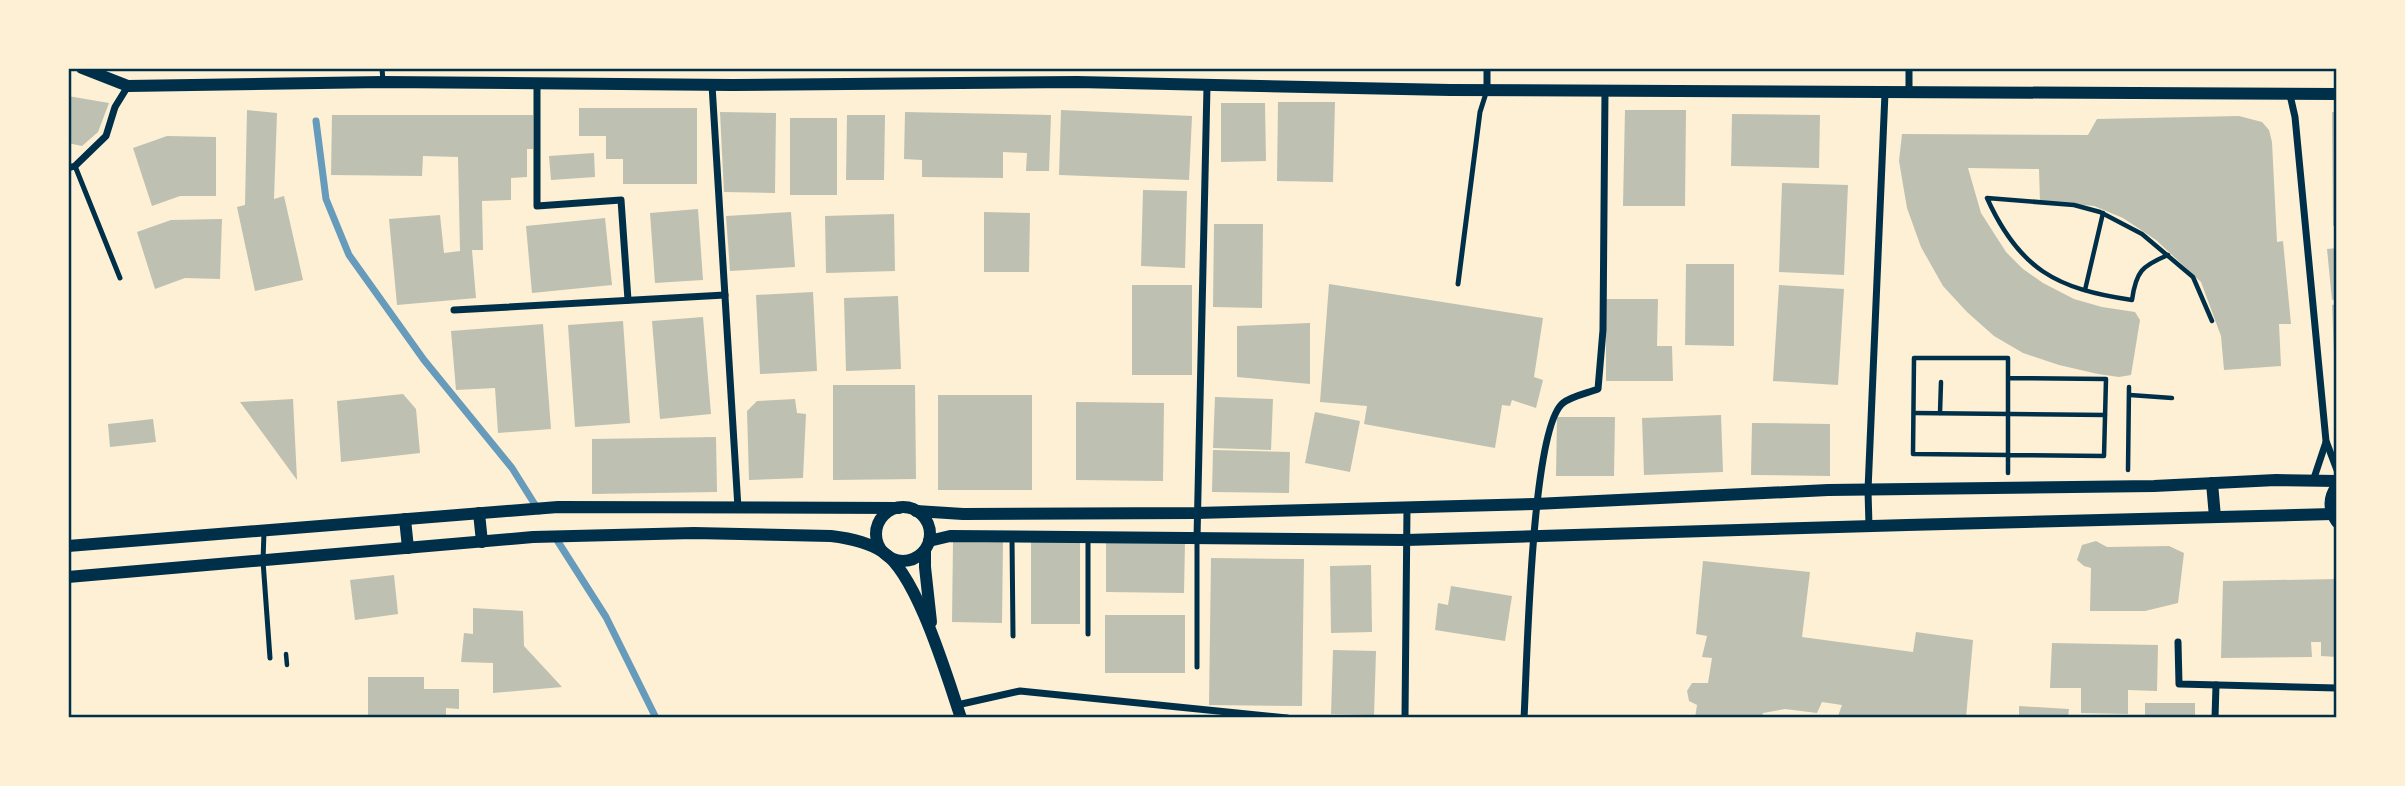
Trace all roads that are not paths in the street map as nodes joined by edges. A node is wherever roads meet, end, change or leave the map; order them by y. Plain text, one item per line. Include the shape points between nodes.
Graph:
1 (82, 68) edge
2 (1487, 68) edge
3 (1909, 68) edge
4 (382, 75) edge
5 (537, 83) junction
6 (712, 85) junction
7 (128, 86) junction
8 (1207, 86) junction
9 (1487, 90) junction
10 (1605, 91) junction
11 (1885, 93) junction
12 (1909, 93) junction
13 (2337, 94) edge
14 (2290, 95) junction
15 (72, 167) edge
16 (120, 278) dead end
17 (1458, 284) dead end
18 (725, 295) junction
19 (628, 300) junction
20 (454, 310) dead end
21 (2326, 441) junction
22 (2337, 470) edge
23 (2313, 481) junction
24 (2212, 483) junction
25 (2337, 484) edge
26 (1868, 490) junction
27 (1535, 504) junction
28 (1407, 507) junction
29 (738, 508) junction
30 (899, 508) junction
31 (916, 511) junction
32 (480, 513) junction
33 (1196, 513) junction
34 (2215, 517) junction
35 (2334, 518) edge
36 (405, 519) junction
37 (1869, 526) junction
38 (264, 530) junction
39 (739, 534) junction
40 (1012, 536) junction
41 (1535, 536) junction
42 (1088, 537) junction
43 (1197, 538) junction
44 (1406, 540) junction
45 (482, 542) junction
46 (927, 545) junction
47 (68, 546) edge
48 (408, 548) junction
49 (883, 552) junction
50 (263, 561) junction
51 (68, 577) edge
52 (1088, 634) dead end
53 (1013, 635) dead end
54 (933, 636) junction
55 (2178, 642) dead end
56 (271, 658) dead end
57 (1198, 667) dead end
58 (2216, 685) junction
59 (2337, 688) edge
60 (959, 711) edge
61 (1287, 718) edge
62 (1405, 718) edge
63 (1524, 718) edge
64 (2215, 718) edge

1 - 7 street
2 - 9 street
3 - 12 street
4 - 5 street
4 - 7 street via 337,82
5 - 6 street
5 - 19 street via 537,206 621,200
6 - 8 street via 1077,82
6 - 18 street
7 - 15 street via 106,136
8 - 9 street
8 - 33 street
9 - 10 street
9 - 17 lane via 1480,112
10 - 11 street
10 - 27 street via 1603,330 1598,389 1563,403 1555,415
11 - 12 street
11 - 26 street
12 - 14 street
13 - 14 street
14 - 21 street
15 - 16 lane
18 - 19 street
18 - 29 street
19 - 20 street
21 - 22 street
21 - 23 street
23 - 24 street
23 - 25 street
24 - 26 street
24 - 34 street
25 - 35 street via 2331,496
26 - 27 street
26 - 37 street
27 - 28 street
27 - 41 street
28 - 33 street
28 - 44 street
29 - 30 street
29 - 32 street via 558,507
29 - 39 street
30 - 31 street
30 - 49 street via 878,525
31 - 33 street
31 - 46 street via 930,528
32 - 36 street
32 - 45 street
33 - 43 street
34 - 35 street
34 - 37 street
36 - 38 street
36 - 48 street
37 - 41 street
38 - 47 street
38 - 50 lane
39 - 45 street
39 - 49 street via 831,536
40 - 42 street
40 - 46 street via 950,536
40 - 53 lane
41 - 44 street
41 - 63 street
42 - 43 street
42 - 52 lane
43 - 44 street
43 - 57 lane
44 - 62 street
45 - 48 street
46 - 49 street via 915,558 900,561
46 - 54 street via 925,573
48 - 50 street
49 - 54 street via 904,573
50 - 51 street
50 - 56 lane
54 - 60 street
55 - 58 street via 2179,684
58 - 59 street
58 - 64 street
60 - 61 street via 1020,691

